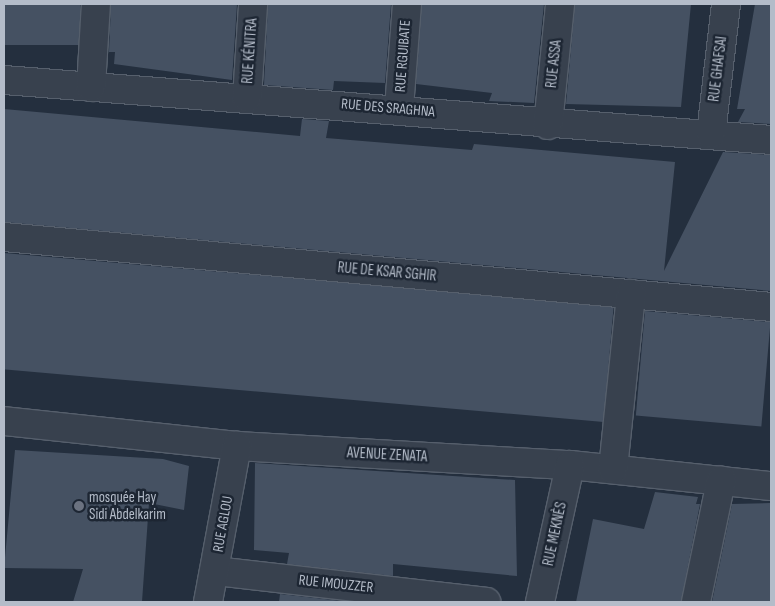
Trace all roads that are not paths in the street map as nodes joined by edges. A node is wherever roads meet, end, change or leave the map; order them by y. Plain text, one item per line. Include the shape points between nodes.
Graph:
1 (96, 4) edge
2 (253, 4) edge
3 (407, 4) edge
4 (560, 4) edge
5 (726, 4) edge
6 (4, 80) edge
7 (91, 87) junction
8 (247, 98) junction
9 (399, 108) junction
10 (548, 125) junction
11 (711, 134) junction
12 (771, 140) edge
13 (4, 237) edge
14 (631, 294) junction
15 (771, 307) edge
16 (4, 422) edge
17 (237, 446) junction
18 (570, 465) junction
19 (613, 470) junction
20 (721, 481) junction
21 (771, 486) edge
22 (215, 571) junction
23 (399, 596) edge
24 (208, 602) edge
25 (486, 602) edge
26 (540, 602) edge
27 (696, 602) edge

1 - 7 street
2 - 8 street, RUE KÉNITRA
3 - 9 street, RUE RGUIBATE
4 - 10 street, RUE ASSA
5 - 11 street, RUE GHAFSAI
6 - 7 street, RUE DES SRAGHNA
7 - 8 street, RUE DES SRAGHNA
8 - 9 street, RUE DES SRAGHNA
9 - 10 street, RUE DES SRAGHNA
10 - 11 street, RUE DES SRAGHNA
11 - 12 street, RUE DES SRAGHNA
13 - 14 street, RUE DE KSAR SGHIR
14 - 15 street, RUE DE KSAR SGHIR
14 - 19 street
16 - 17 street, AVENUE ZENATA
17 - 18 street, AVENUE ZENATA
17 - 22 street, RUE AGLOU
18 - 19 street, AVENUE ZENATA
18 - 26 street, RUE MEKNÈS
19 - 20 street, AVENUE ZENATA
20 - 21 street, AVENUE ZENATA
20 - 27 street
22 - 23 street, RUE IMOUZZER
22 - 24 street, RUE AGLOU
23 - 25 street, RUE IMOUZZER

